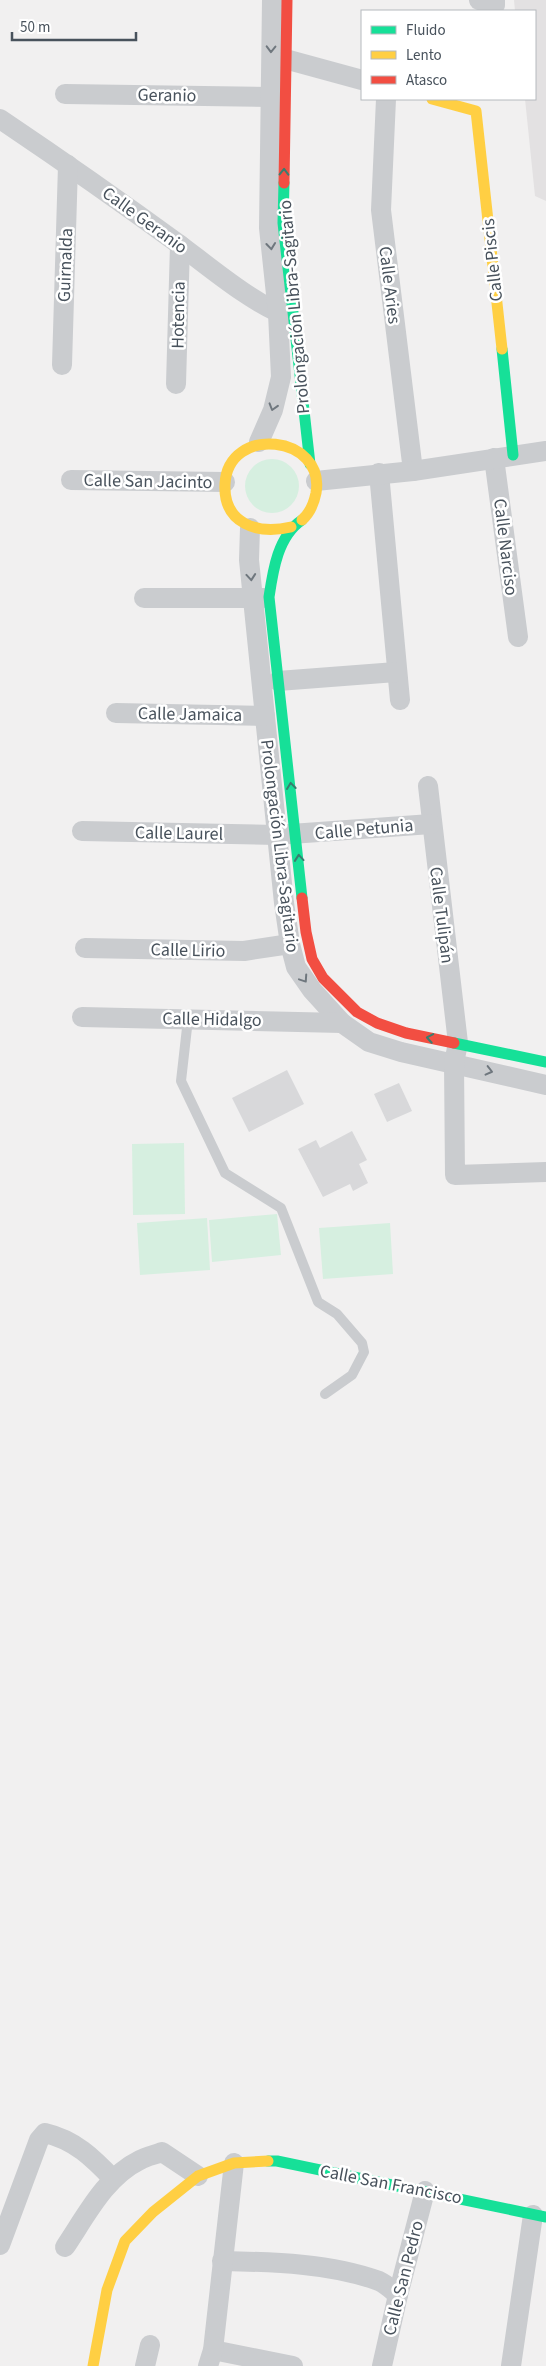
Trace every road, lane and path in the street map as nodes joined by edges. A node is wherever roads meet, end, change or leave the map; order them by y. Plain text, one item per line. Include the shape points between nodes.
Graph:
1 (272, 0) edge
2 (286, 0) edge
3 (285, 59) junction
4 (361, 80) edge
5 (64, 94) dead end
6 (270, 97) junction
7 (386, 100) edge
8 (436, 100) edge
9 (0, 118) edge
10 (68, 165) junction
11 (180, 245) junction
12 (286, 315) junction
13 (62, 365) dead end
14 (176, 384) dead end
15 (259, 442) junction
16 (546, 451) edge
17 (504, 456) junction
18 (413, 471) junction
19 (313, 472) junction
20 (379, 473) junction
21 (71, 480) dead end
22 (225, 482) junction
23 (292, 527) junction
24 (250, 528) junction
25 (144, 598) dead end
26 (261, 598) junction
27 (518, 637) dead end
28 (396, 672) junction
29 (278, 681) junction
30 (400, 700) dead end
31 (116, 713) dead end
32 (265, 716) junction
33 (428, 786) dead end
34 (431, 824) junction
35 (82, 831) dead end
36 (297, 834) junction
37 (277, 835) junction
38 (290, 944) junction
39 (85, 948) dead end
40 (82, 1017) dead end
41 (188, 1019) junction
42 (342, 1024) junction
43 (458, 1043) junction
44 (546, 1062) edge
45 (454, 1063) junction
46 (546, 1085) edge
47 (546, 1172) edge
48 (325, 1394) dead end
49 (234, 2163) junction
50 (198, 2176) junction
51 (113, 2179) junction
52 (425, 2191) junction
53 (539, 2216) edge
54 (0, 2245) edge
55 (65, 2248) dead end
56 (222, 2260) junction
57 (398, 2295) junction
58 (150, 2345) dead end
59 (210, 2358) edge
60 (93, 2366) edge
61 (145, 2366) edge
62 (293, 2366) edge
63 (382, 2366) edge
64 (511, 2366) edge

1 -> 6 street, Prolongación Libra-Sagitario
2 - 3 street, Prolongación Libra-Sagitario
3 - 4 street
12 -> 3 street, Prolongación Libra-Sagitario via 283,223
5 - 6 street, Geranio
6 -> 12 street, Prolongación Libra-Sagitario via 270,228
7 - 18 street, Calle Aries via 381,210
8 - 17 street, Calle Piscis via 476,111
9 - 10 street, Calle Geranio
10 - 11 street, Calle Geranio
10 - 13 street, Guirnalda
11 - 12 street, Calle Geranio via 236,286
11 - 14 street, Hotencia
12 -> 15 street, Prolongación Libra-Sagitario via 281,377 273,410
12 - 19 street, Prolongación Libra-Sagitario
15 - 19 street via 280,442 298,450
15 - 22 street via 236,457
16 - 17 street
17 - 18 street
17 - 27 street, Calle Narciso
18 - 20 street
19 - 20 street
19 - 23 street via 314,499 306,516
20 - 28 street
21 - 22 street, Calle San Jacinto
22 - 24 street via 230,509
23 - 24 street via 278,532
23 - 26 street, Prolongación Libra-Sagitario
24 -> 26 street, Prolongación Libra-Sagitario via 250,560
25 - 26 street
26 - 29 street, Prolongación Libra-Sagitario
26 - 32 street, Prolongación Libra-Sagitario
28 - 29 street
28 - 30 street
36 -> 29 street, Prolongación Libra-Sagitario
31 - 32 street, Calle Jamaica
32 - 37 street, Prolongación Libra-Sagitario
33 - 34 street, Calle Tulipán
34 - 36 street, Calle Petunia
34 - 43 street, Calle Tulipán
35 - 37 street, Calle Laurel
36 - 37 street, Calle Petunia
43 -> 36 street, Prolongación Libra-Sagitario via 377,1024 357,1012 323,978 312,959 306,932
37 - 38 street, Prolongación Libra-Sagitario
38 - 39 street, Calle Lirio via 244,950
38 -> 42 street, Prolongación Libra-Sagitario via 296,967
40 - 41 street, Calle Hidalgo
41 - 42 street, Calle Hidalgo
41 - 48 lane via 181,1081 224,1173 281,1208 318,1302 337,1314 362,1343 364,1352 352,1375
42 - 45 street, Prolongación Libra-Sagitario via 369,1042
43 - 44 street, Prolongación Libra-Sagitario
43 - 45 street, Calle Tulipán
45 -> 46 street, Prolongación Libra-Sagitario
45 - 47 street, Calle Tulipán via 455,1175
49 - 50 street, Calle San Francisco
49 - 52 street, Calle San Francisco via 277,2161
49 - 56 street
50 - 51 street via 162,2152 140,2160
50 - 60 street, Calle San Francisco via 153,2212 125,2241 107,2290
51 - 54 street via 87,2151 46,2133 39,2140
51 - 55 street
52 - 53 street, Calle San Francisco
52 - 57 street, Calle San Pedro
53 - 64 street
56 - 57 street via 331,2269 381,2282
56 - 59 street
57 - 63 street, Calle San Pedro
58 - 61 street
59 - 62 street

